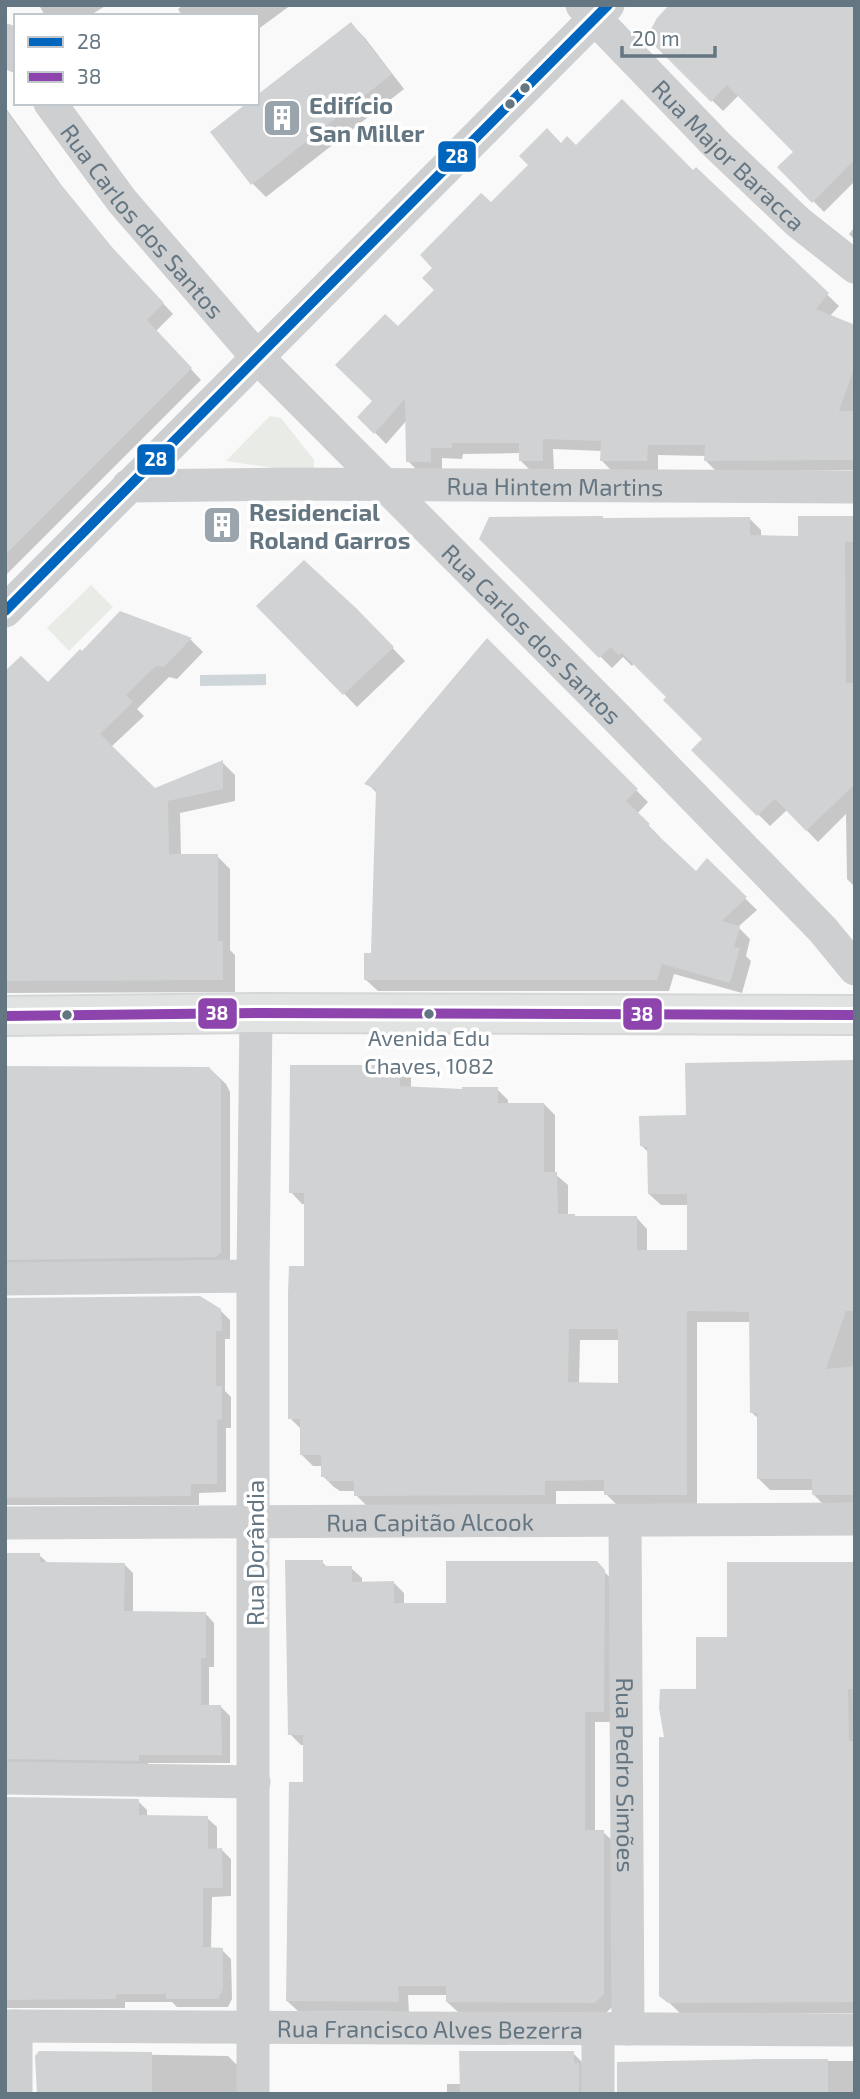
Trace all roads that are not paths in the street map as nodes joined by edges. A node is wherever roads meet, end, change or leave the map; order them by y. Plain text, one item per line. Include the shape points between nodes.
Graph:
1 (595, 10) edge
2 (51, 105) edge
3 (855, 267) edge
4 (257, 357) junction
5 (128, 486) junction
6 (386, 486) junction
7 (855, 487) edge
8 (5, 611) edge
9 (855, 969) edge
10 (256, 1013) junction
11 (855, 1015) edge
12 (5, 1016) edge
13 (253, 1276) junction
14 (5, 1279) edge
15 (855, 1519) edge
16 (254, 1520) junction
17 (625, 1521) junction
18 (5, 1523) edge
19 (5, 1778) edge
20 (254, 1782) junction
21 (11, 2026) edge
22 (254, 2027) junction
23 (613, 2029) junction
24 (855, 2030) edge
25 (16, 2094) edge
26 (253, 2094) edge
27 (598, 2094) edge

1 - 3 street, Rua Major Baracca via 717,145 798,222
1 - 4 street
2 - 4 street, Rua Carlos dos Santos via 122,201
4 - 5 street
4 - 6 street, Rua Carlos dos Santos
5 - 6 street, Rua Hintem Martins
5 - 8 street
6 - 7 street, Rua Hintem Martins
6 - 9 street, Rua Carlos dos Santos via 625,725
10 - 11 main road
10 - 12 main road
10 - 13 street, Rua Dorândia
13 - 14 street
13 - 16 street, Rua Dorândia
15 - 17 street, Rua Capitão Alcook
16 - 17 street, Rua Capitão Alcook
16 - 18 street, Rua Capitão Alcook
16 - 20 street, Rua Dorândia
17 - 23 street, Rua Pedro Simões
19 - 20 street
20 - 22 street, Rua Dorândia
21 - 22 street, Rua Francisco Alves Bezerra
21 - 25 street
22 - 23 street, Rua Francisco Alves Bezerra
22 - 26 street, Rua Dorândia
23 - 24 street, Rua Francisco Alves Bezerra
23 - 27 street, Rua Pedro Simões

